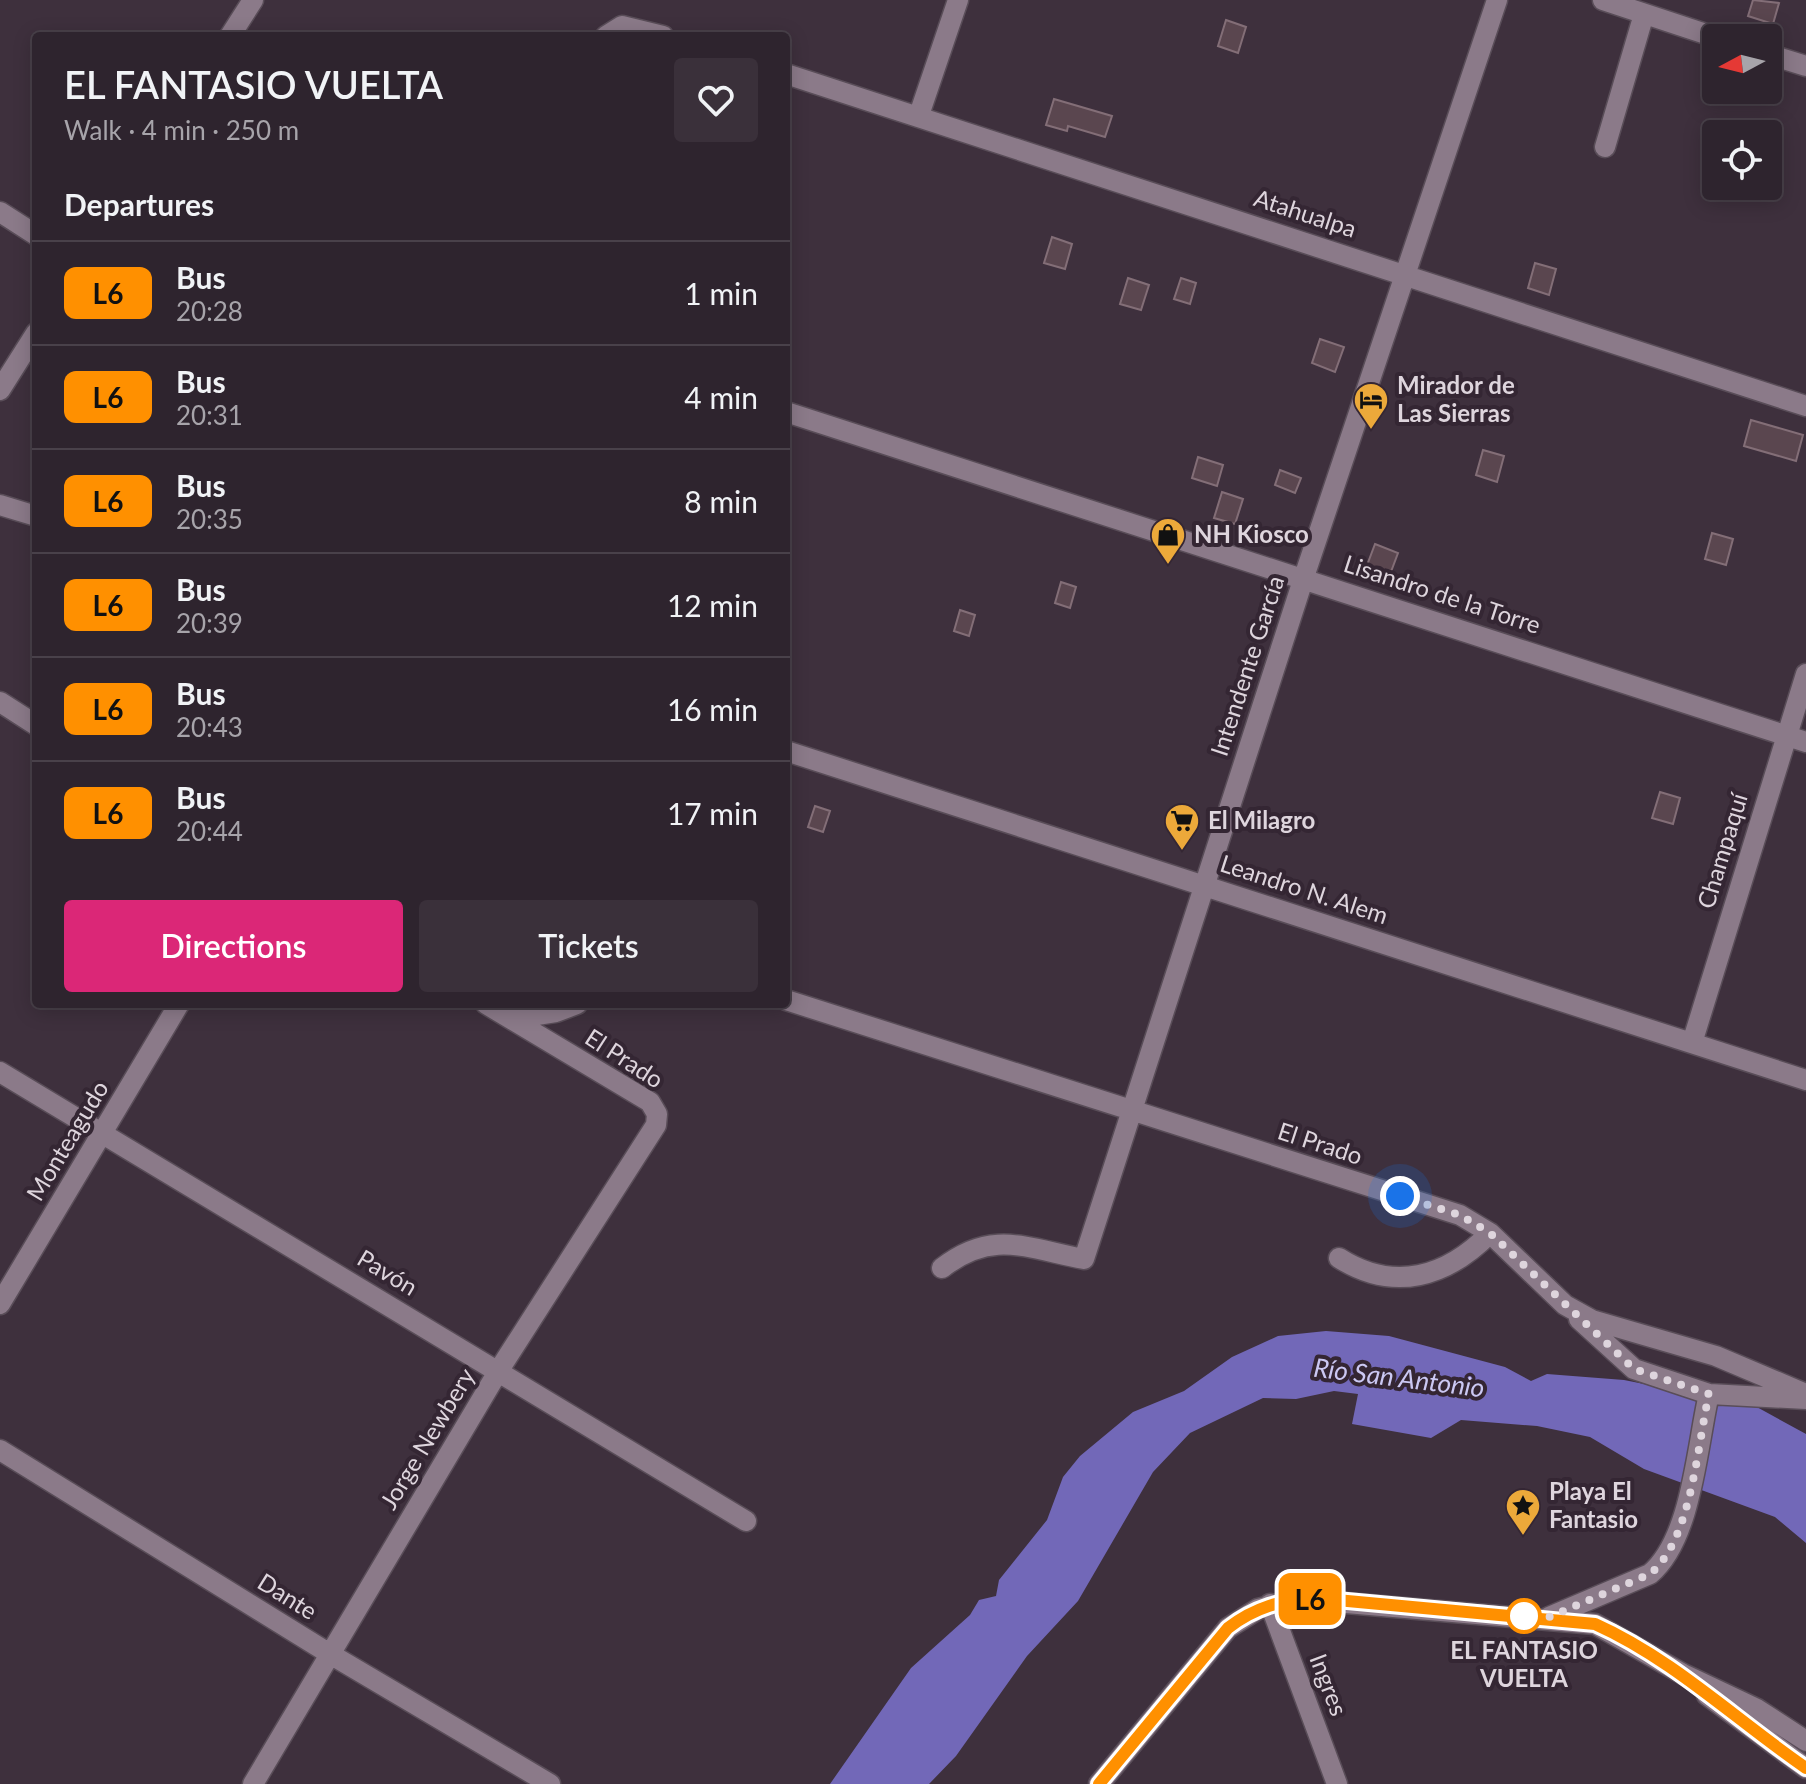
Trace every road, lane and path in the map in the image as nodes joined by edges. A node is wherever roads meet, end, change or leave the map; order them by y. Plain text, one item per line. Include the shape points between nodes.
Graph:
1 (253, 0) edge
2 (958, 0) edge
3 (1497, 0) edge
4 (1603, 0) edge
5 (1644, 14) junction
6 (233, 32) edge
7 (614, 32) edge
8 (651, 32) edge
9 (1702, 33) edge
10 (1782, 58) edge
11 (1806, 66) edge
12 (790, 75) edge
13 (919, 115) junction
14 (1605, 147) dead end
15 (0, 212) edge
16 (32, 232) edge
17 (1405, 274) junction
18 (32, 339) edge
19 (0, 390) edge
20 (1806, 406) edge
21 (790, 413) edge
22 (0, 505) edge
23 (32, 515) edge
24 (1304, 577) junction
25 (1806, 674) edge
26 (0, 702) edge
27 (32, 722) edge
28 (1785, 736) junction
29 (1806, 742) edge
30 (790, 752) edge
31 (1203, 884) junction
32 (790, 1001) edge
33 (177, 1008) edge
34 (493, 1008) edge
35 (566, 1008) edge
36 (556, 1012) junction
37 (511, 1019) junction
38 (548, 1041) junction
39 (1692, 1043) junction
40 (0, 1072) edge
41 (1806, 1080) edge
42 (1130, 1111) junction
43 (656, 1125) joint
44 (103, 1133) junction
45 (1490, 1233) junction
46 (1339, 1258) dead end
47 (942, 1268) dead end
48 (0, 1304) edge
49 (1565, 1305) junction
50 (499, 1370) junction
51 (1709, 1394) junction
52 (1806, 1397) edge
53 (0, 1450) edge
54 (746, 1521) dead end
55 (1270, 1604) junction
56 (1547, 1618) junction
57 (330, 1654) junction
58 (1683, 1674) junction
59 (1806, 1741) edge
60 (1806, 1768) edge
61 (253, 1784) edge
62 (550, 1784) edge
63 (1099, 1784) edge
64 (1337, 1784) edge

1 - 6 street
2 - 13 street
3 - 17 street, Intendente García
4 - 5 street
5 - 9 street
5 - 14 street
7 - 8 street via 635,27
10 - 11 street
12 - 13 street, Atahualpa
13 - 17 street, Atahualpa
15 - 16 street
17 - 20 street, Atahualpa
17 - 24 street, Intendente García
18 - 19 street
21 - 24 street, Lisandro de la Torre
22 - 23 street
24 - 28 street, Lisandro de la Torre
24 - 31 street, Intendente García
25 - 28 street, Champaquí
26 - 27 street
28 - 29 street, Lisandro de la Torre
28 - 39 street, Champaquí
30 - 31 street, Leandro N. Alem
31 - 39 street, Leandro N. Alem
31 - 42 street, Intendente García
32 - 42 street, El Prado
33 - 44 street, Monteagudo
34 - 37 street, El Prado
35 - 36 street, El Prado
36 - 37 street, El Prado
36 - 38 street via 548,1025
37 - 38 street, El Prado
38 - 43 street, El Prado via 650,1102
39 - 41 street, Leandro N. Alem
40 - 44 street, Pavón
42 - 45 street, El Prado via 1460,1215
42 - 47 street, Intendente García via 1084,1259 992,1243 976,1246
43 - 50 street, Jorge Newbery
44 - 48 street, Monteagudo
44 - 50 street, Pavón
45 - 46 street via 1467,1256 1435,1272 1406,1277 1376,1276
45 - 49 street, El Prado
49 - 51 street via 1634,1369
49 - 52 street, El Prado via 1609,1327 1716,1356
50 - 54 street, Pavón
50 - 57 street, Jorge Newbery
51 - 52 street
51 - 56 street via 1676,1538 1663,1563 1650,1574
53 - 57 street, Dante
55 - 56 street via 1315,1598
55 - 63 street via 1228,1628
55 - 64 street, Ingres
56 - 58 street via 1595,1624
57 - 61 street, Jorge Newbery
57 - 62 street, Dante
58 - 59 street via 1757,1709
58 - 60 street

